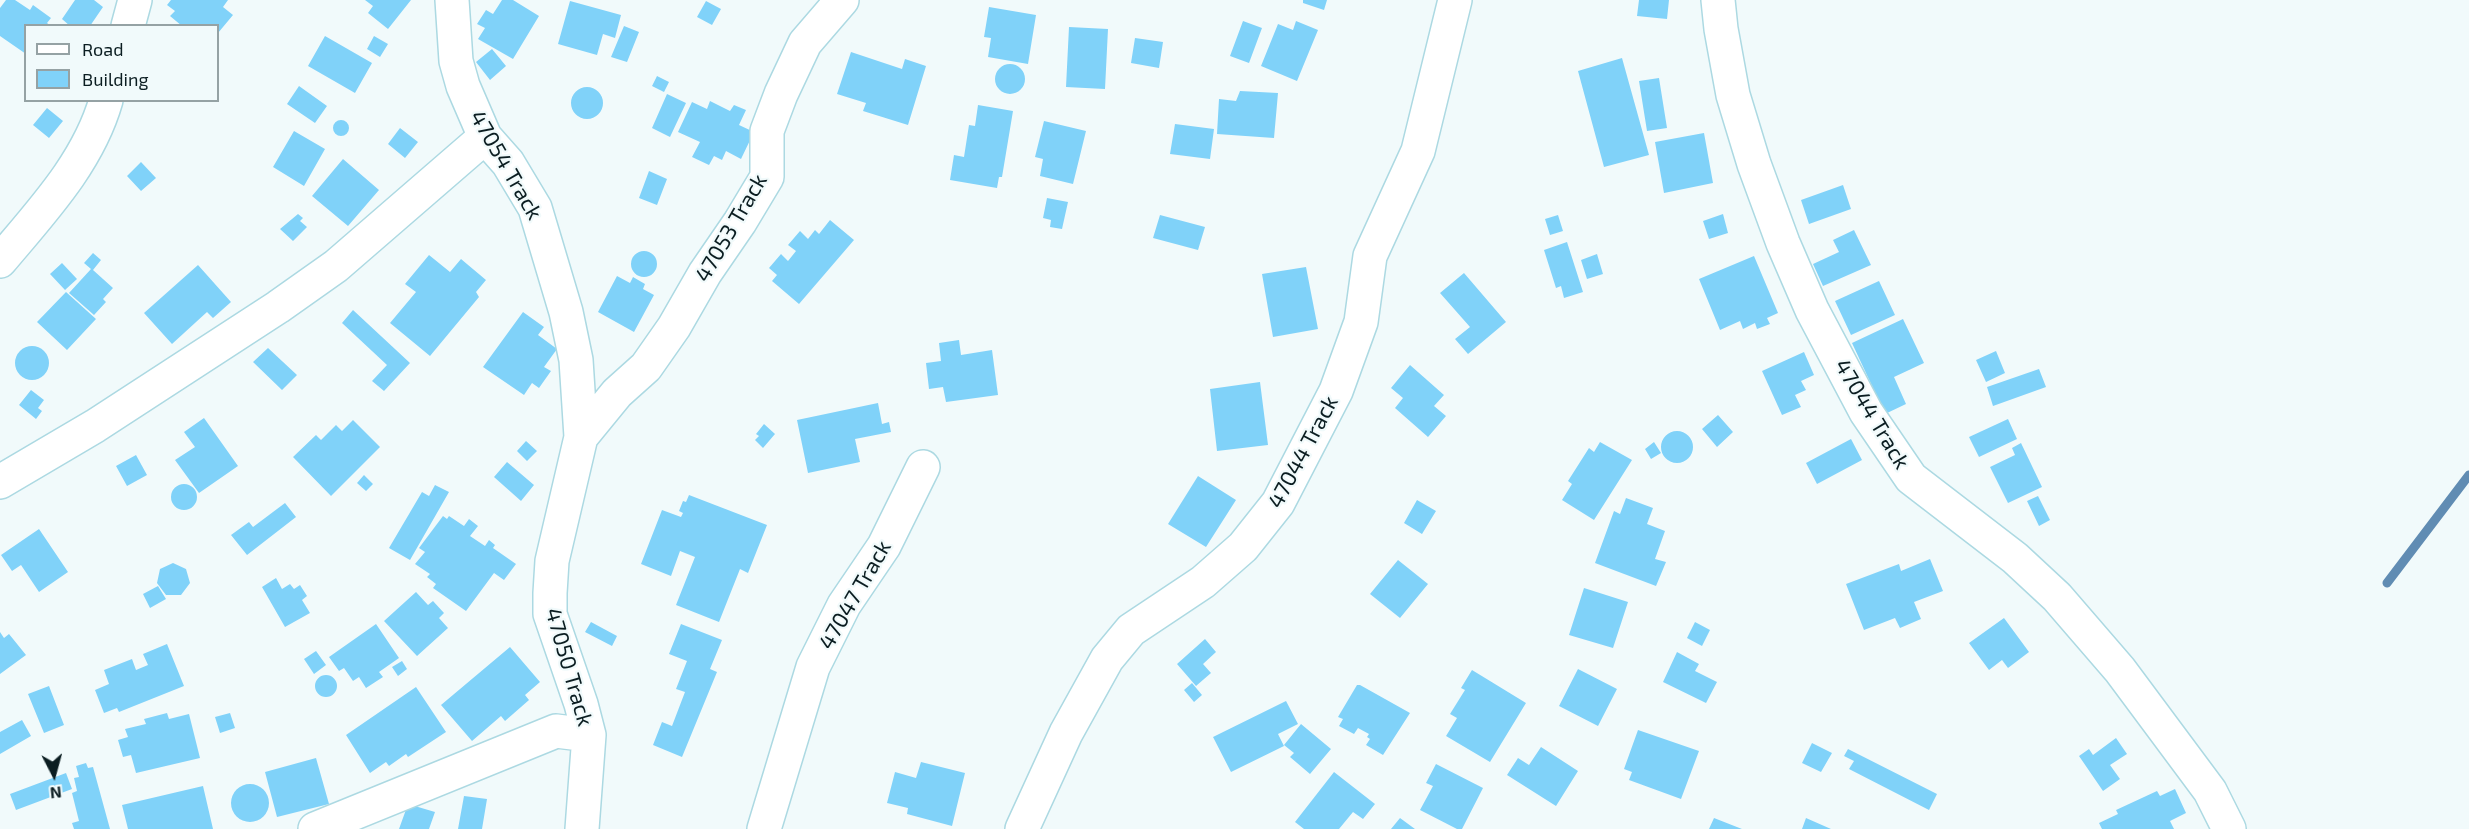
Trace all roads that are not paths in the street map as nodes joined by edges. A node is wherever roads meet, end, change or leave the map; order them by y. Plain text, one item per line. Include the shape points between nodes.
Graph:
1 (135, 0) edge
2 (452, 0) edge
3 (842, 0) edge
4 (1455, 0) edge
5 (1718, 0) edge
6 (129, 24) edge
7 (105, 102) edge
8 (484, 137) junction
9 (0, 261) edge
10 (581, 437) junction
11 (923, 467) dead end
12 (0, 482) edge
13 (589, 735) junction
14 (315, 829) edge
15 (582, 829) edge
16 (764, 829) edge
17 (1022, 829) edge
18 (2229, 829) edge

1 - 6 street
2 - 8 street, 47054 Track via 456,61
3 - 10 street, 47053 Track via 805,43 781,94 767,131 767,177 646,367 617,393
4 - 17 street, 47044 Track via 1418,151 1370,256 1357,332 1336,391 1278,503 1243,547 1203,582 1131,630 1107,659 1066,733
5 - 18 street, 47044 Track via 1733,95 1754,164 1812,310 1866,412 1911,478 2015,558 2057,597 2120,670 2210,791
7 - 9 street via 99,126 63,184
8 - 10 street, 47054 Track via 508,163 535,208 576,360
8 - 12 street via 336,266 95,426
10 - 13 street, 47050 Track via 552,561 550,614
11 - 16 street, 47047 Track via 884,546 844,606 813,667
13 - 14 street via 555,731
13 - 15 street, 47050 Track

